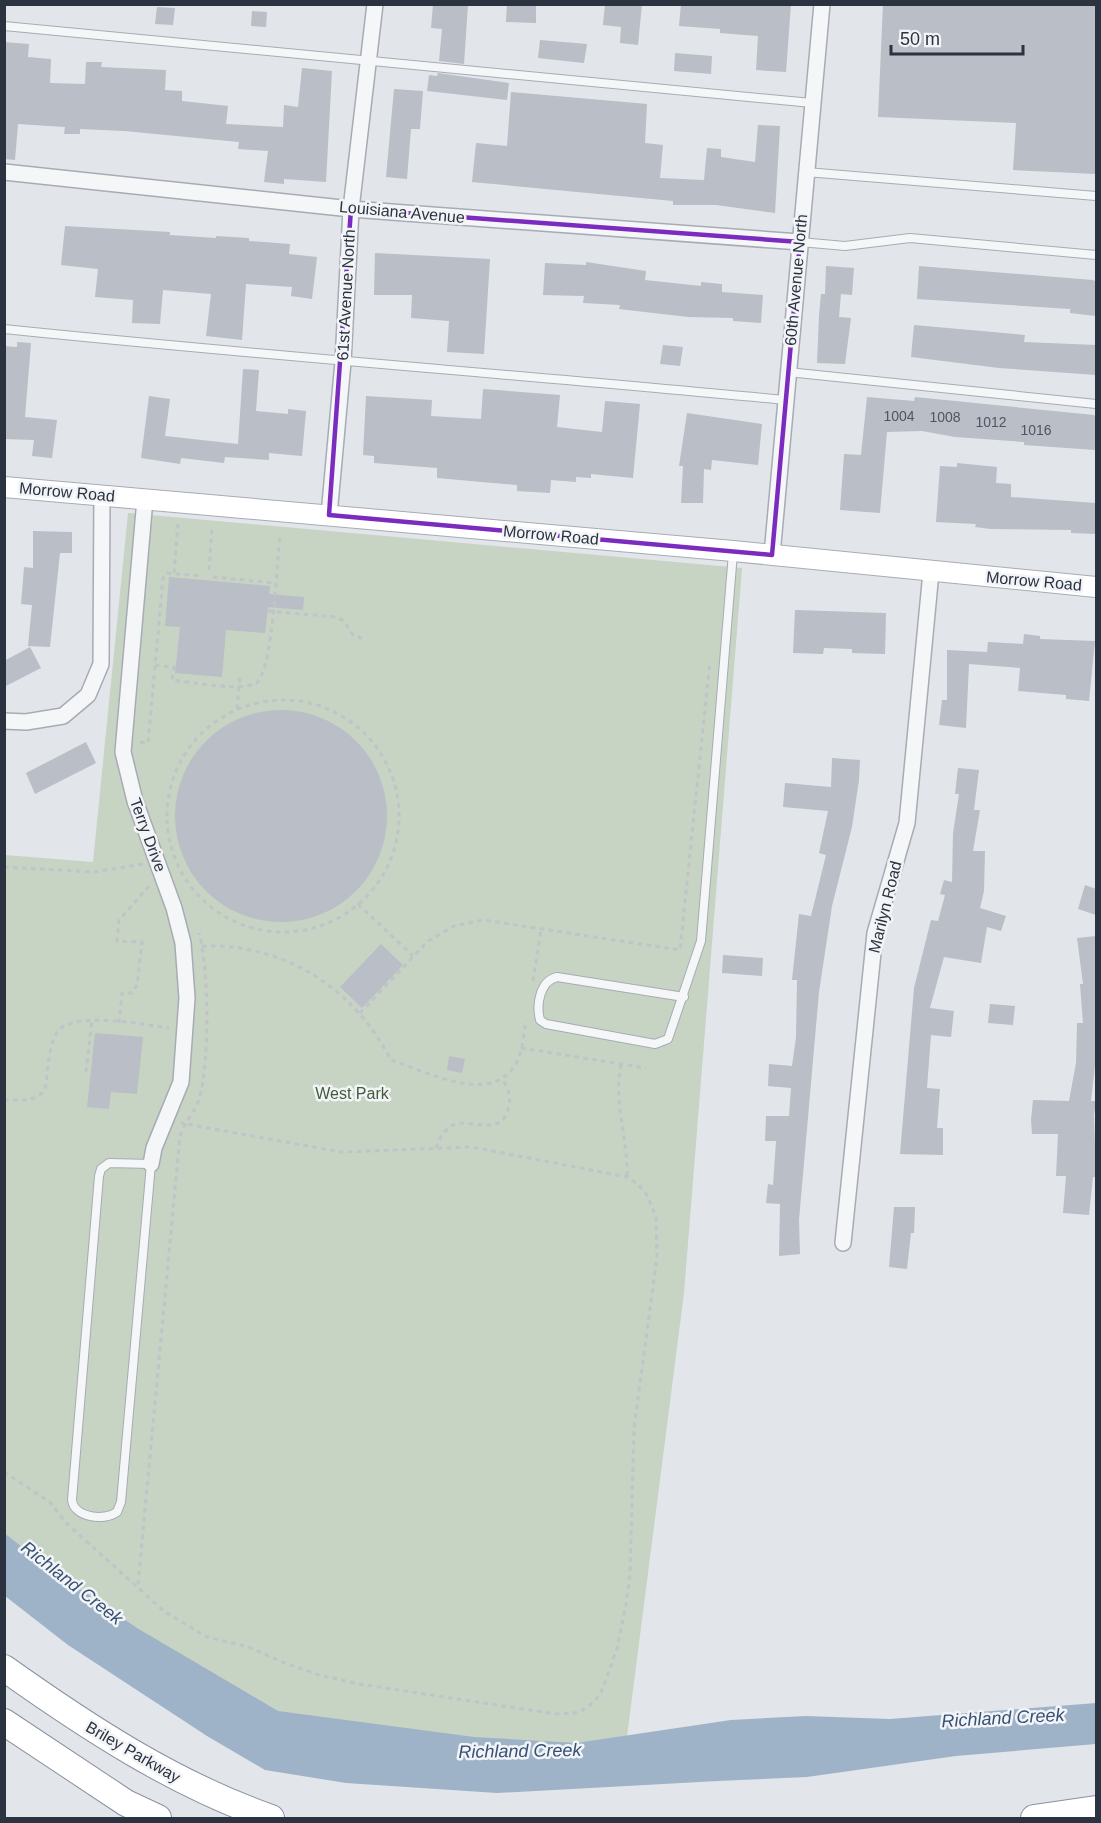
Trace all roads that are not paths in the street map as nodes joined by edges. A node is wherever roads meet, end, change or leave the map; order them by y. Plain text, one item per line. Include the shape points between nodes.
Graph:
1 (375, 4) edge
2 (822, 4) edge
3 (4, 26) edge
4 (370, 60) junction
5 (812, 103) junction
6 (4, 172) edge
7 (806, 172) junction
8 (1096, 196) edge
9 (351, 209) junction
10 (800, 242) junction
11 (1096, 255) edge
12 (4, 329) edge
13 (343, 363) junction
14 (788, 372) junction
15 (785, 400) junction
16 (1096, 404) edge
17 (4, 487) edge
18 (102, 494) junction
19 (145, 499) junction
20 (329, 514) junction
21 (733, 551) junction
22 (772, 555) junction
23 (931, 572) junction
24 (1096, 587) edge
25 (4, 721) edge
26 (684, 997) junction
27 (151, 1164) junction
28 (843, 1243) dead end
29 (4, 1668) edge
30 (4, 1722) edge
31 (1096, 1809) edge
32 (158, 1818) edge
33 (271, 1818) edge
34 (1034, 1818) edge

1 - 4 street, 61st Avenue North
2 - 5 street, 60th Avenue North
3 - 4 lane
4 - 5 lane
4 - 9 street, 61st Avenue North
5 - 7 street, 60th Avenue North
6 - 9 street, Louisiana Avenue
7 - 8 lane
7 - 10 street, 60th Avenue North
9 - 10 street, Louisiana Avenue
9 - 13 street, 61st Avenue North
10 - 11 lane via 845,246 910,238
10 - 14 street, 60th Avenue North
12 - 13 lane
13 - 15 lane
13 - 20 street, 61st Avenue North
14 - 15 street, 60th Avenue North
14 - 16 lane
15 - 22 street, 60th Avenue North
17 - 18 street, Morrow Road
18 - 19 street, Morrow Road
18 - 25 street via 101,664 88,695 63,716
19 - 20 street, Morrow Road
19 - 27 street, Terry Drive via 123,752 127,777 174,908 183,943 187,998 181,1082
20 - 21 street, Morrow Road
21 - 22 street, Morrow Road
21 - 26 lane via 701,941
22 - 23 street, Morrow Road
23 - 24 street, Morrow Road
23 - 28 street, Marilyn Road via 907,823 875,933
26 - 26 lane via 668,1040 662,1043 546,1024 540,1020 538,1011 543,985 557,977
27 - 27 lane via 121,1502 113,1515 79,1514 72,1500 99,1176 109,1162
29 - 33 highway, Briley Parkway via 71,1716 171,1775
30 - 32 highway via 126,1803
31 - 34 highway

